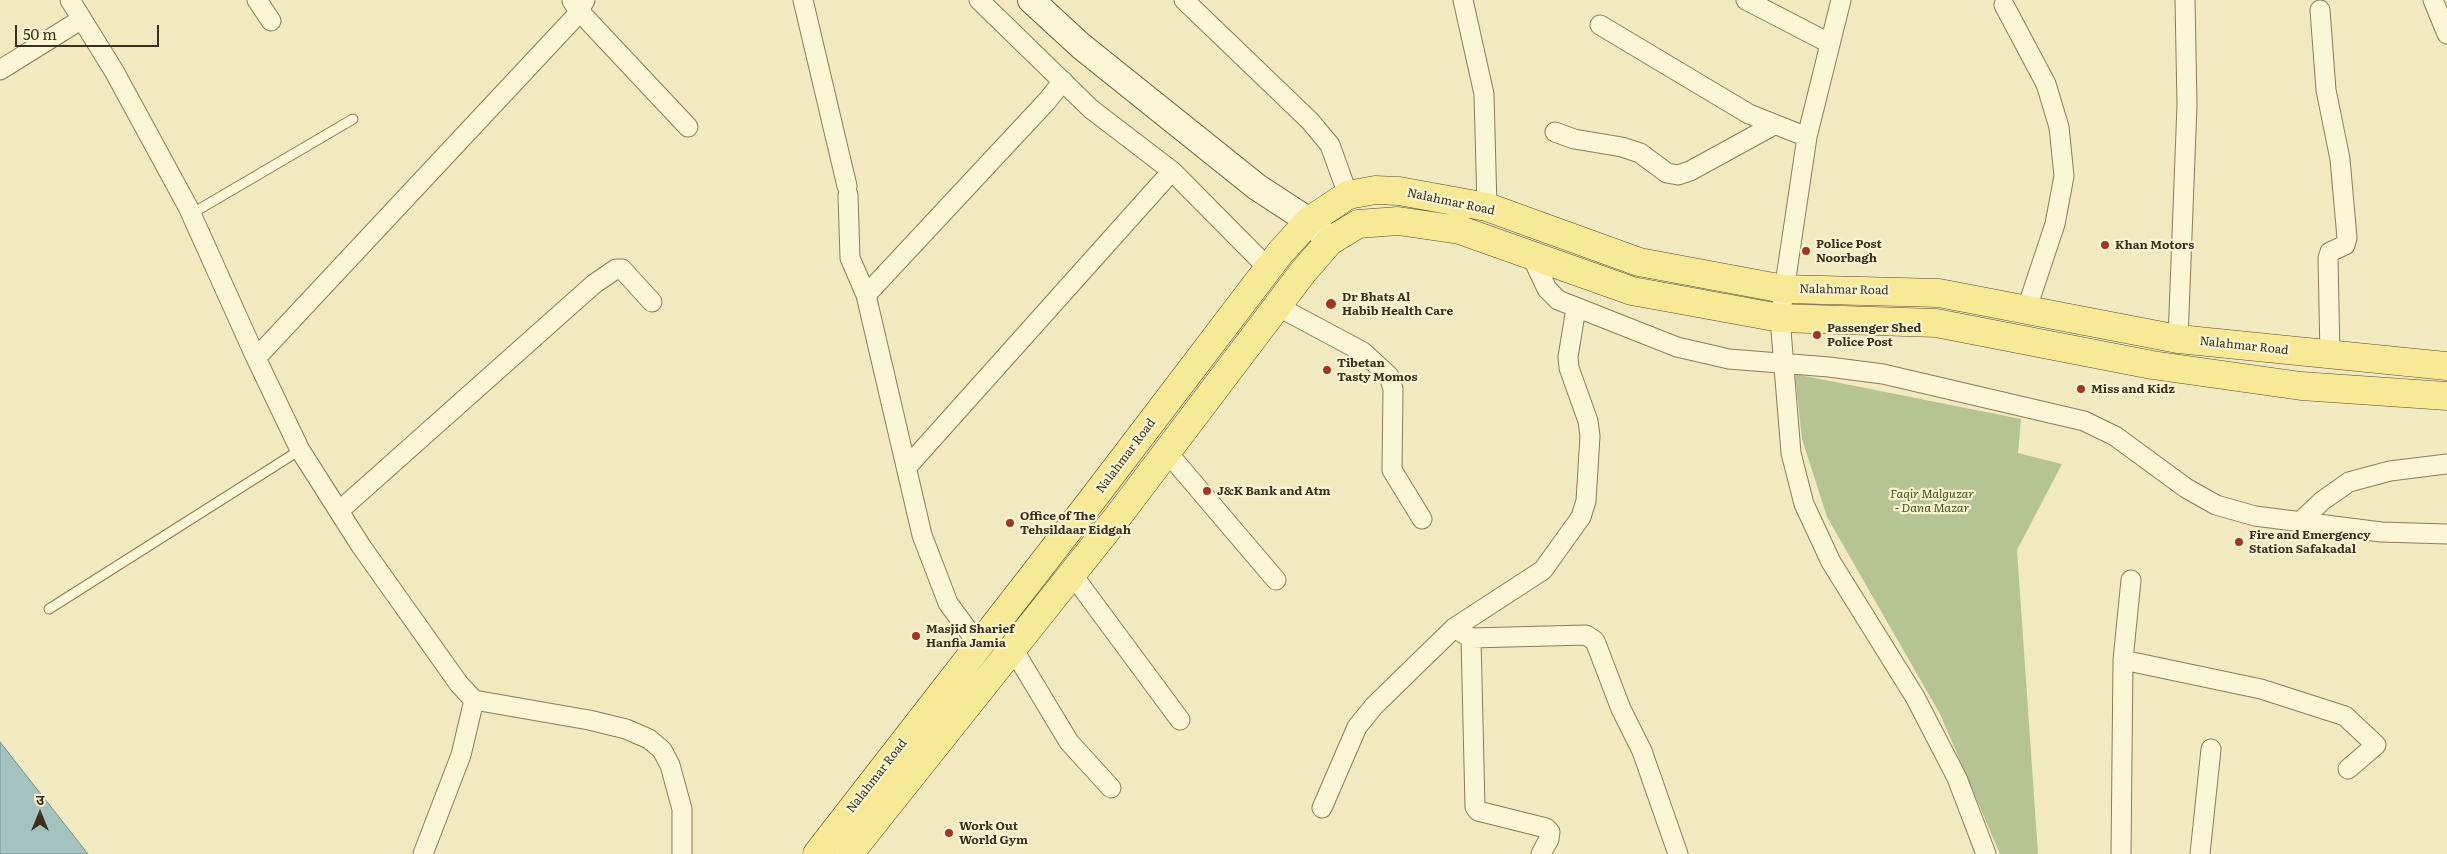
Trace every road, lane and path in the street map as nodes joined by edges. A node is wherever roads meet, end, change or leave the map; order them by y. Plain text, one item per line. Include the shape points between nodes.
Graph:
1 (256, 0) edge
2 (803, 0) edge
3 (979, 0) edge
4 (1031, 0) edge
5 (1184, 0) edge
6 (1463, 0) edge
7 (1746, 0) edge
8 (1841, 0) edge
9 (2184, 0) edge
10 (2433, 0) edge
11 (578, 4) edge
12 (2004, 4) dead end
13 (78, 7) edge
14 (2320, 10) dead end
15 (271, 21) dead end
16 (1600, 25) dead end
17 (2447, 34) edge
18 (1829, 43) junction
19 (0, 70) edge
20 (1063, 81) junction
21 (353, 119) dead end
22 (1774, 125) junction
23 (688, 127) dead end
24 (1555, 132) dead end
25 (1807, 137) junction
26 (1172, 171) junction
27 (1348, 195) junction
28 (1487, 208) junction
29 (191, 214) junction
30 (1309, 221) junction
31 (1330, 241) junction
32 (1531, 255) junction
33 (1268, 268) junction
34 (1784, 289) junction
35 (866, 295) junction
36 (652, 302) dead end
37 (1277, 306) junction
38 (1576, 308) junction
39 (2026, 308) junction
40 (1780, 318) junction
41 (2178, 339) junction
42 (2282, 350) junction
43 (2330, 355) junction
44 (256, 358) junction
45 (1782, 363) junction
46 (2447, 366) edge
47 (2277, 382) junction
48 (2447, 396) edge
49 (300, 450) junction
50 (1167, 452) junction
51 (2447, 464) edge
52 (908, 466) junction
53 (339, 511) junction
54 (1422, 519) dead end
55 (2300, 522) junction
56 (2447, 534) edge
57 (1072, 574) junction
58 (1276, 580) dead end
59 (2131, 580) dead end
60 (49, 609) dead end
61 (1454, 628) junction
62 (1471, 638) junction
63 (978, 644) junction
64 (1013, 649) junction
65 (2123, 660) junction
66 (474, 700) junction
67 (1180, 720) dead end
68 (2211, 749) dead end
69 (2348, 769) dead end
70 (1111, 788) dead end
71 (1322, 808) dead end
72 (423, 854) edge
73 (682, 854) edge
74 (817, 854) edge
75 (849, 854) edge
76 (1541, 854) edge
77 (1678, 854) edge
78 (1986, 854) edge
79 (2121, 854) edge
80 (2200, 854) edge

1 - 15 street
2 - 35 street via 848,190 850,258
3 - 20 street
4 - 30 street via 1081,46 1257,187
5 - 27 street via 1310,121 1330,145
6 - 28 street via 1484,94
7 - 18 street
8 - 18 street
9 - 41 street via 2187,105
10 - 17 street
11 - 23 street
11 - 44 street
12 - 39 street via 2046,84 2059,127 2064,176 2055,224
13 - 19 street
13 - 29 street
14 - 43 street via 2326,90 2340,159 2347,238 2345,245 2330,252 2328,258
16 - 22 street via 1712,94
18 - 25 street
20 - 26 street via 1091,109
20 - 35 street
21 - 29 lane
22 - 24 street via 1678,175 1667,173 1640,153
22 - 25 street
25 - 34 street
26 - 33 street
26 - 52 street
27 - 28 main road, Nalahmar Road via 1375,190 1399,191
27 - 30 main road, Nalahmar Road
28 - 34 main road, Nalahmar Road via 1639,262
29 - 44 street
30 - 31 street
30 - 33 main road, Nalahmar Road
31 - 32 main road, Nalahmar Road via 1358,224 1398,221 1460,230
31 - 37 main road, Nalahmar Road
32 - 38 street via 1547,289 1558,300
32 - 40 main road, Nalahmar Road via 1632,291
33 - 63 main road, Nalahmar Road
34 - 39 main road, Nalahmar Road via 1939,293
34 - 40 street
35 - 52 street
36 - 53 street via 622,269 616,269 594,284
37 - 50 main road, Nalahmar Road
37 - 54 street via 1363,352 1389,376 1393,389 1392,470
38 - 45 street via 1677,347 1729,359
38 - 61 street via 1569,368 1588,421 1590,436 1586,501 1581,517 1543,570
39 - 41 main road, Nalahmar Road
40 - 45 street
40 - 47 main road, Nalahmar Road via 1936,323 2152,365
41 - 42 main road, Nalahmar Road
42 - 43 main road, Nalahmar Road
42 - 47 main road
43 - 46 main road, Nalahmar Road
44 - 49 street
45 - 55 street via 1883,374 2084,421 2115,436 2186,488 2216,505 2255,516
45 - 78 street via 1791,453 1804,504 1831,562 1915,697 1957,778
47 - 48 main road, Nalahmar Road
49 - 53 street
49 - 60 lane
50 - 57 main road, Nalahmar Road
50 - 58 street
51 - 55 street via 2390,471 2350,482 2322,501
52 - 63 street via 908,482 922,534 948,603
53 - 66 street via 459,684
55 - 56 street via 2381,532
57 - 64 main road, Nalahmar Road
57 - 67 street
59 - 65 street
61 - 62 street
61 - 71 street via 1374,706 1357,727
62 - 76 street via 1475,807 1478,811 1546,828 1550,832 1549,839
62 - 77 street via 1586,635 1595,642 1621,709 1642,751
63 - 74 main road, Nalahmar Road
64 - 70 street via 1069,742
64 - 75 main road, Nalahmar Road
65 - 69 street via 2261,690 2345,716 2376,744
65 - 79 street
66 - 72 street via 461,755
66 - 73 street via 589,720 650,739 662,750 670,765 682,809
68 - 80 street

